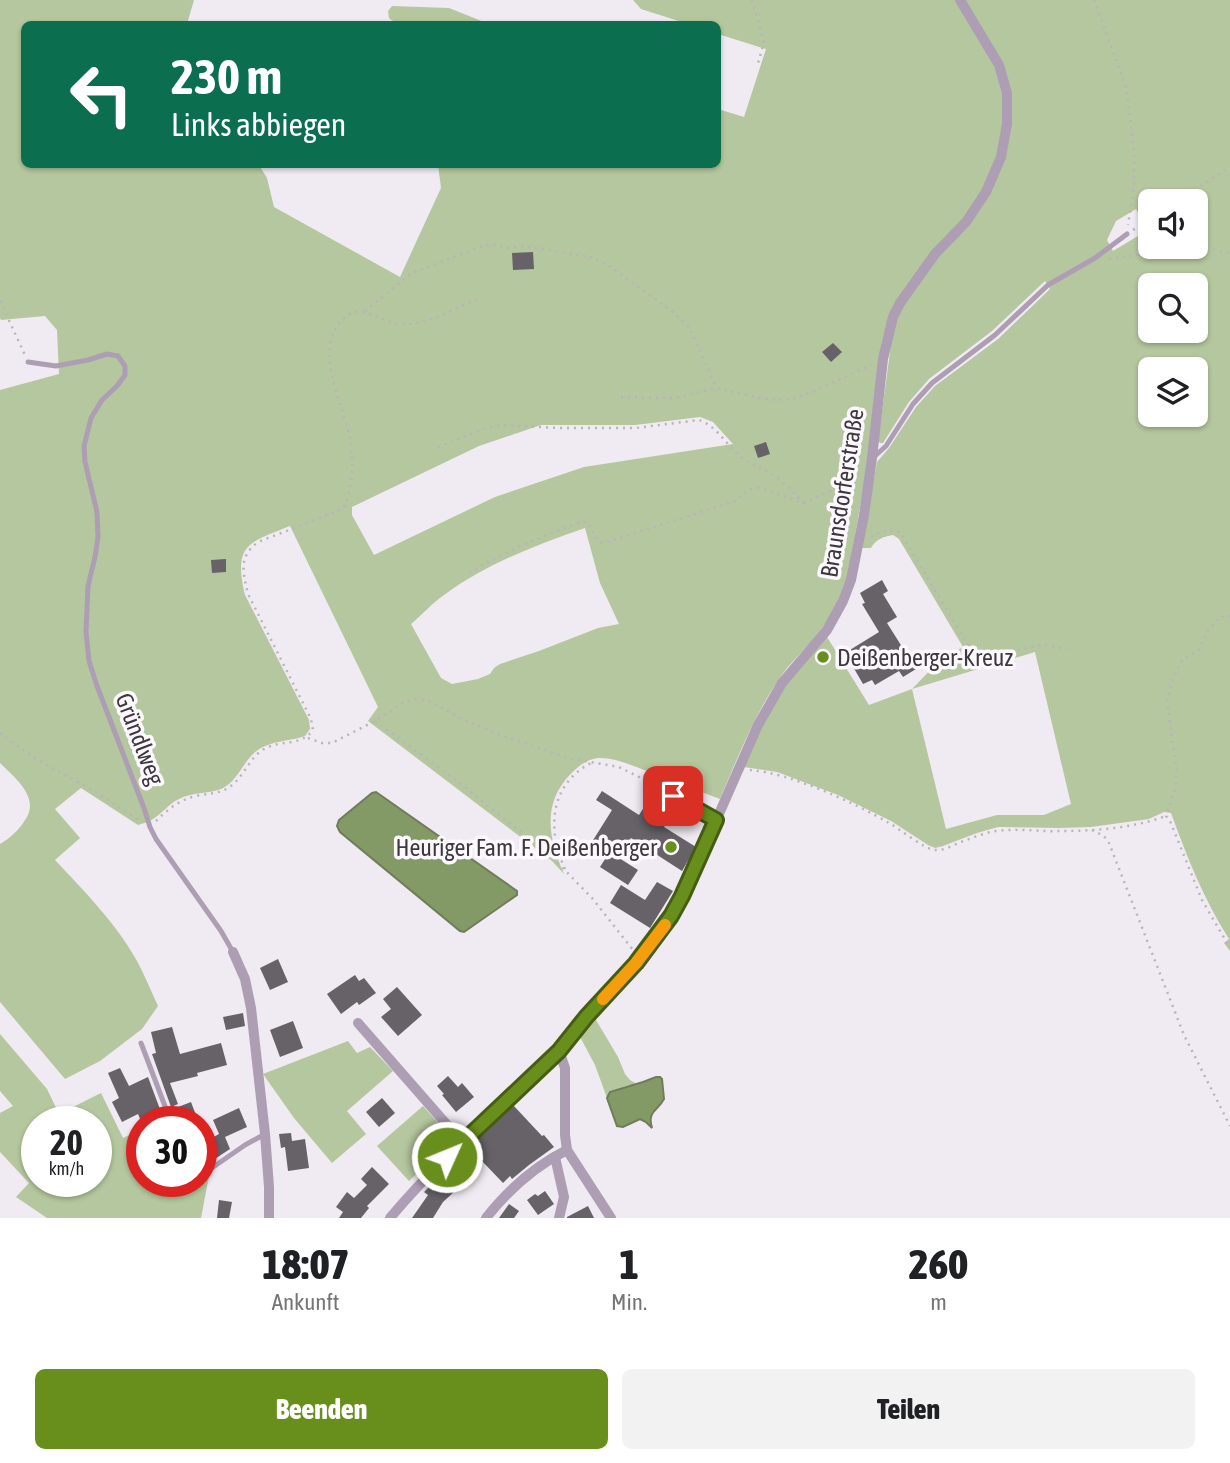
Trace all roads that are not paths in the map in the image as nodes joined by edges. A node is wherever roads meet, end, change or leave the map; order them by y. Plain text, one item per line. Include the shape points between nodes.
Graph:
1 (960, 0) edge
2 (1127, 234) road end
3 (28, 362) road end
4 (872, 458) junction
5 (651, 783) road end
6 (716, 820) junction
7 (233, 952) joint
8 (358, 1023) dead end
9 (141, 1043) dead end
10 (559, 1051) junction
11 (165, 1106) edge
12 (265, 1134) junction
13 (462, 1142) junction
14 (567, 1150) junction
15 (555, 1157) junction
16 (217, 1164) edge
17 (269, 1218) edge
18 (390, 1218) edge
19 (486, 1218) edge
20 (559, 1218) edge
21 (611, 1218) edge

1 - 4 street, Braunsdorferstraße via 999,65 1007,93 1001,157 986,192 935,254 893,317 883,359
2 - 4 lane via 1048,285 995,335 932,383
3 - 7 lane, Gründlweg via 56,366 107,354 118,356 125,366 125,375 91,418 85,446 98,537 88,586 89,661 150,827
4 - 6 street, Braunsdorferstraße via 858,548 844,601 827,630 782,683
5 - 6 lane
6 - 10 street, Braunsdorferstraße via 671,916
7 - 12 street, Gründlweg via 251,1008
8 - 13 street
9 - 11 lane
10 - 13 street, Braunsdorferstraße
10 - 14 street via 565,1068
12 - 16 lane
12 - 17 street, Gründlweg
13 - 18 street, Braunsdorferstraße
14 - 15 street
14 - 21 street
15 - 19 street via 516,1185
15 - 20 street via 564,1197

